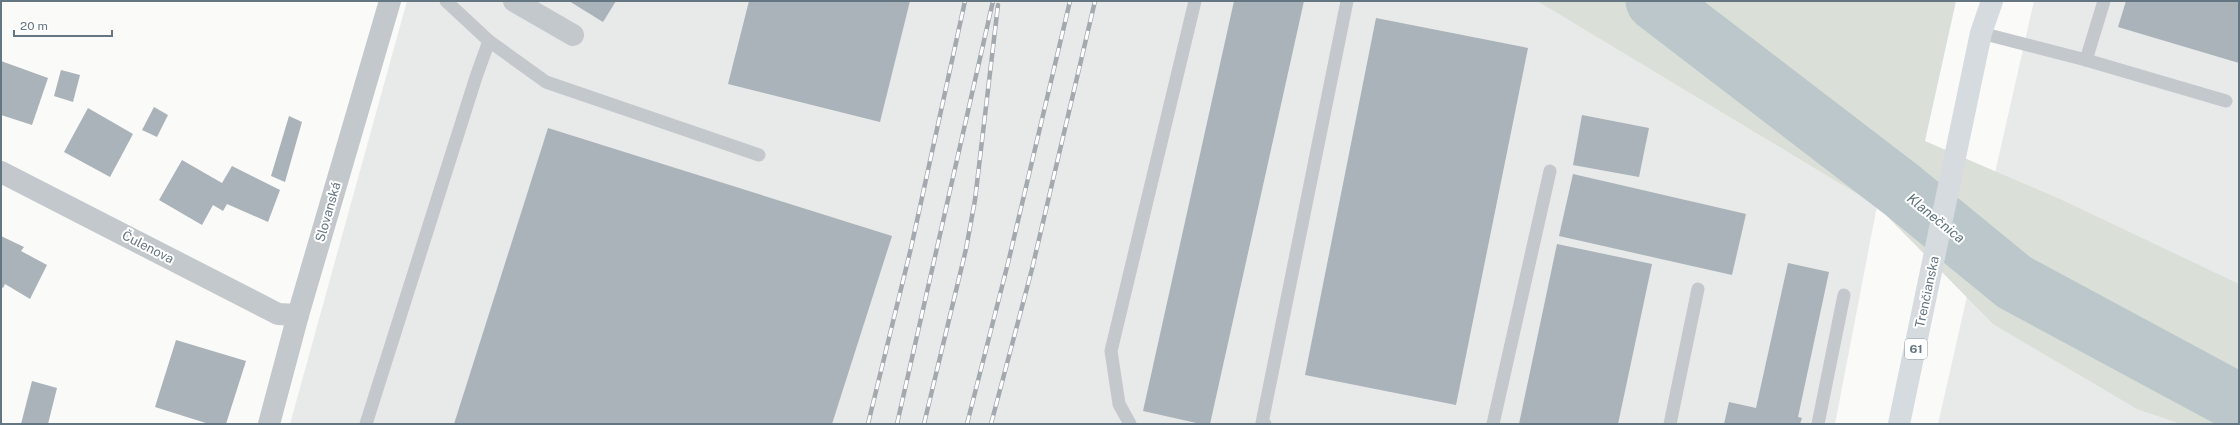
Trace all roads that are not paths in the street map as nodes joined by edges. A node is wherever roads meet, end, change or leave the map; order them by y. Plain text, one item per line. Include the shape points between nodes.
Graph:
1 (390, 1) edge
2 (446, 1) edge
3 (514, 1) edge
4 (1195, 1) edge
5 (1348, 1) edge
6 (1988, 1) edge
7 (1992, 1) edge
8 (2104, 1) edge
9 (1981, 33) junction
10 (573, 36) dead end
11 (489, 41) junction
12 (2086, 60) junction
13 (2226, 101) dead end
14 (760, 155) dead end
15 (1550, 170) dead end
16 (1, 172) edge
17 (1698, 289) dead end
18 (1844, 295) dead end
19 (298, 315) junction
20 (269, 424) edge
21 (366, 424) edge
22 (1130, 424) edge
23 (1261, 424) edge
24 (1493, 424) edge
25 (1670, 424) edge
26 (1818, 424) edge
27 (1899, 424) edge

1 - 19 street, Slovanská
2 - 11 lane
3 - 10 street
4 - 22 lane via 1111,351 1119,404
5 - 23 lane
6 - 9 main road, 61
7 - 9 main road
8 - 12 lane
9 - 12 lane
9 - 27 main road, Trenčianska / 61
11 - 14 lane via 546,82
11 - 21 lane
12 - 13 lane
15 - 24 lane
16 - 19 street, Čulenova via 278,314
17 - 25 lane
18 - 26 lane
19 - 20 street, Slovanská

